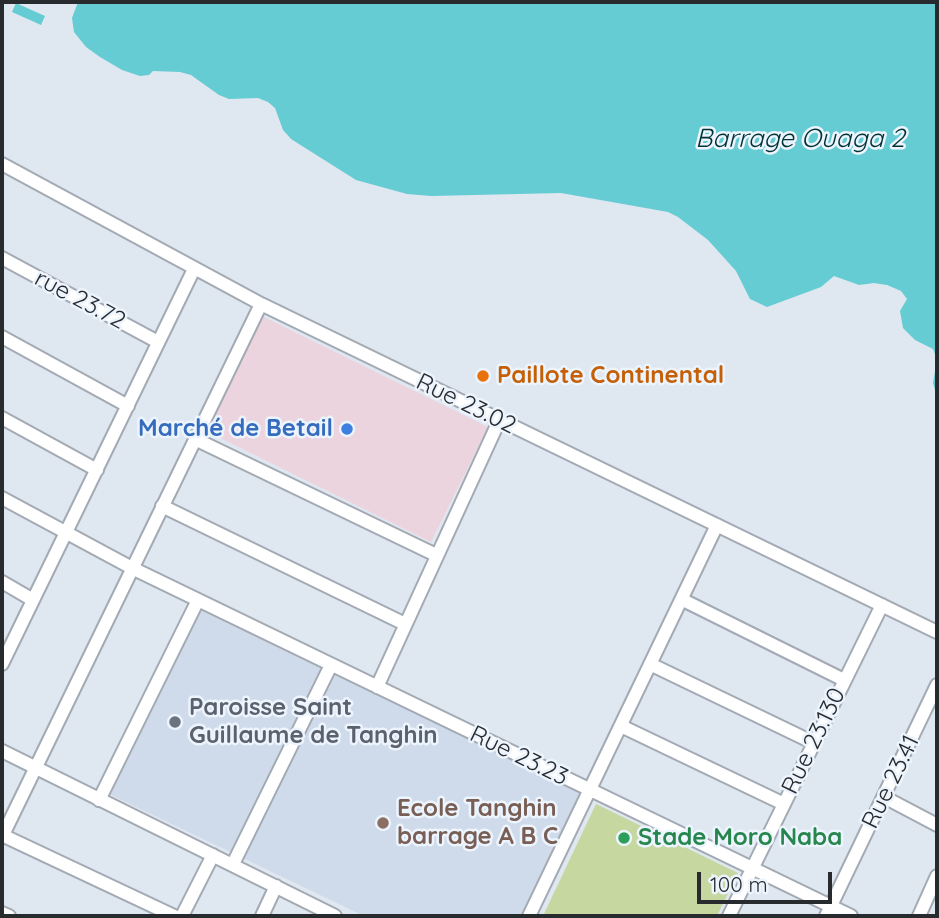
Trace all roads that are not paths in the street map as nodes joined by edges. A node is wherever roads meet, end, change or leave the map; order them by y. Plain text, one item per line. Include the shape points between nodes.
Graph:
1 (2, 164) edge
2 (2, 258) edge
3 (194, 269) junction
4 (261, 304) junction
5 (2, 337) edge
6 (158, 342) junction
7 (128, 406) junction
8 (2, 418) edge
9 (499, 421) junction
10 (195, 439) junction
11 (97, 470) junction
12 (2, 498) edge
13 (162, 506) junction
14 (717, 526) junction
15 (66, 534) junction
16 (436, 555) junction
17 (132, 568) junction
18 (2, 582) edge
19 (33, 600) junction
20 (198, 600) junction
21 (683, 600) junction
22 (881, 605) junction
23 (405, 624) junction
24 (937, 632) edge
25 (2, 664) edge
26 (650, 664) junction
27 (331, 665) junction
28 (845, 680) junction
29 (937, 685) edge
30 (377, 687) junction
31 (621, 726) junction
32 (814, 743) junction
33 (2, 751) edge
34 (34, 768) junction
35 (590, 790) junction
36 (884, 797) junction
37 (99, 800) junction
38 (784, 804) junction
39 (937, 825) edge
40 (2, 836) edge
41 (214, 855) junction
42 (233, 864) junction
43 (752, 868) junction
44 (937, 876) edge
45 (276, 886) junction
46 (829, 911) edge
47 (2, 913) edge
48 (9, 916) edge
49 (174, 916) edge
50 (182, 916) edge
51 (262, 916) edge
52 (335, 916) edge
53 (529, 916) edge
54 (729, 916) edge
55 (851, 916) edge
56 (919, 916) edge

1 - 3 street, Rue 23.02
2 - 6 street, rue 23.72
3 - 4 street, Rue 23.02
3 - 6 street
4 - 9 street, Rue 23.02
4 - 10 street
5 - 7 street
6 - 7 street
7 - 11 street
8 - 11 street
9 - 14 street, Rue 23.02
9 - 16 street
10 - 13 street
10 - 16 street
11 - 15 street
12 - 15 street, Rue 23.23
13 - 17 street
13 - 23 street
14 - 21 street
14 - 22 street, Rue 23.02
15 - 17 street, Rue 23.23
15 - 19 street
16 - 23 street
17 - 20 street, Rue 23.23
17 - 34 street
18 - 19 street
19 - 25 street
20 - 27 street, Rue 23.23
20 - 37 street
21 - 26 street
21 - 28 street
22 - 24 street, Rue 23.02
22 - 28 street, Rue 23.130
23 - 30 street
26 - 31 street
26 - 32 street
27 - 30 street, Rue 23.23
27 - 42 street
28 - 32 street, Rue 23.130
29 - 36 street, Rue 23.41
30 - 35 street, Rue 23.23
31 - 35 street
31 - 38 street
32 - 38 street, Rue 23.130
33 - 34 street
34 - 37 street
34 - 40 street
35 - 43 street, Rue 23.23
35 - 53 street
36 - 39 street
36 - 46 street, Rue 23.41
37 - 41 street
38 - 43 street, Rue 23.130
40 - 49 street
41 - 42 street
41 - 50 street
42 - 45 street
43 - 46 street, Rue 23.23
43 - 54 street, Rue 23.130
44 - 56 street
45 - 51 street
45 - 52 street
46 - 55 street, Rue 23.23
47 - 48 street

